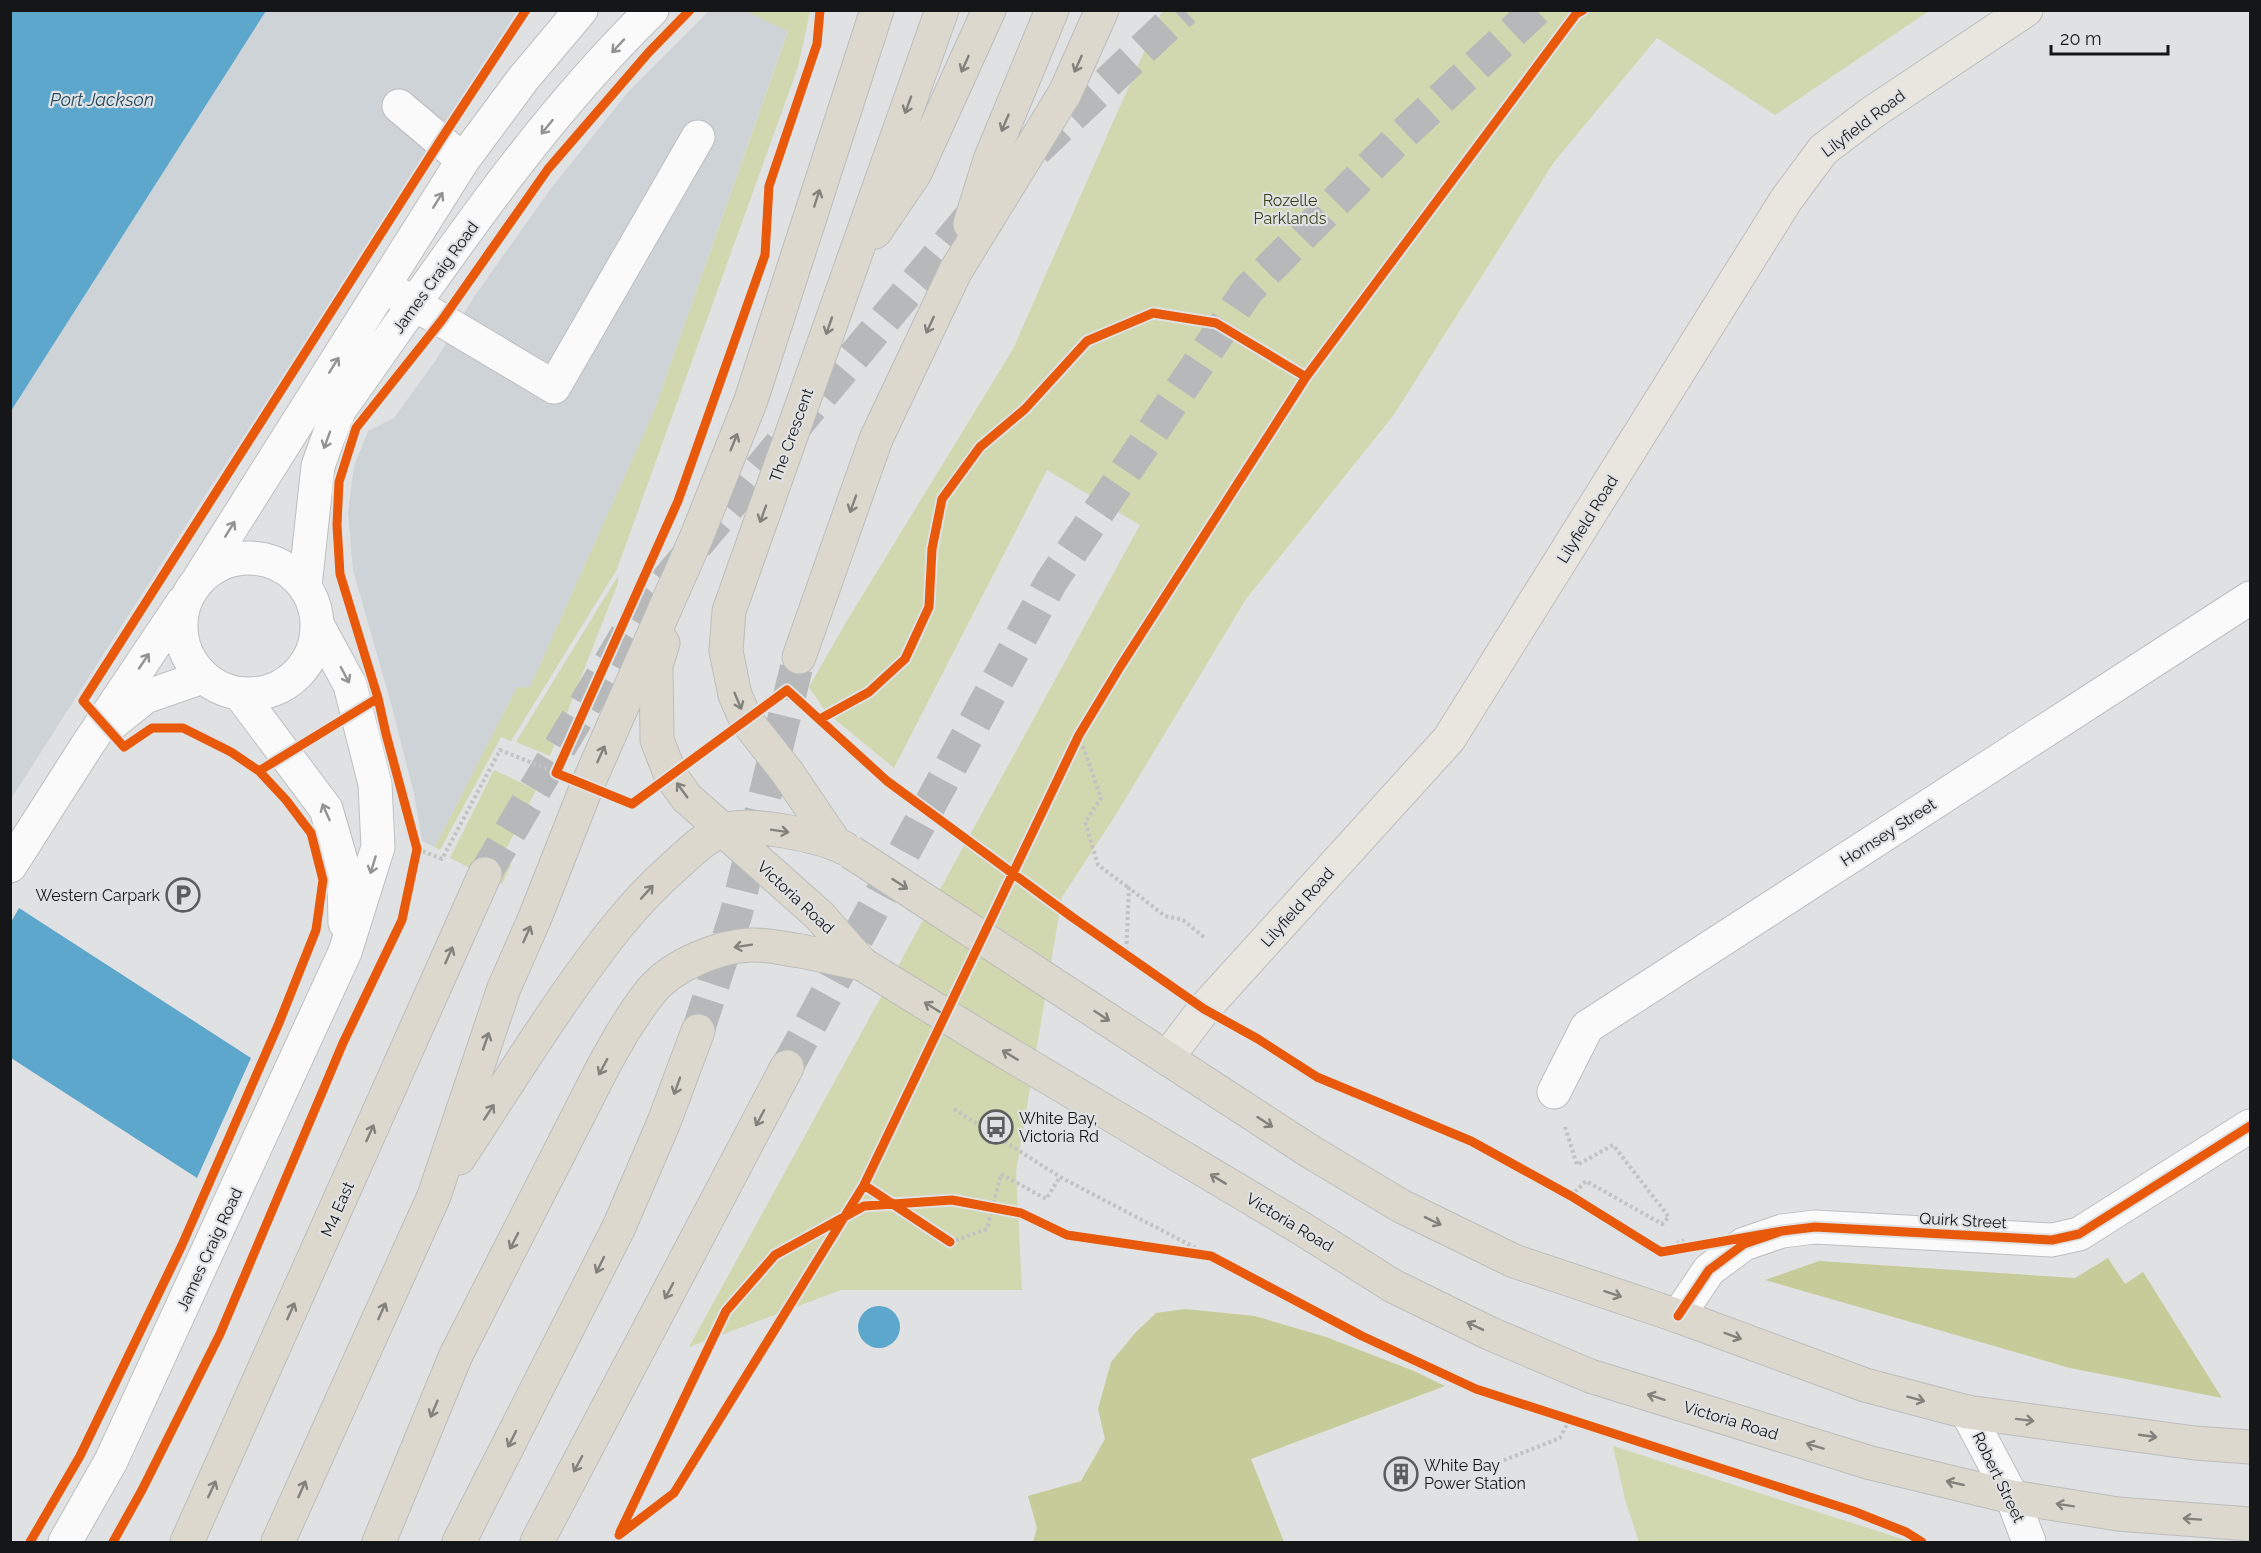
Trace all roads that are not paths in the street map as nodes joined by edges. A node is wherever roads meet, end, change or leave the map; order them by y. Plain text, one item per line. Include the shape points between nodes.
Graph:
1 (581, 10) edge
2 (652, 10) edge
3 (855, 10) edge
4 (878, 10) edge
5 (942, 10) edge
6 (989, 10) edge
7 (1052, 10) edge
8 (1102, 10) edge
9 (2026, 10) edge
10 (861, 62) junction
11 (399, 106) dead end
12 (698, 137) dead end
13 (463, 160) junction
14 (848, 271) junction
15 (955, 272) junction
16 (384, 286) junction
17 (415, 304) junction
18 (698, 536) junction
19 (305, 586) junction
20 (192, 589) junction
21 (2250, 598) edge
22 (317, 624) junction
23 (799, 657) tunnel mouth
24 (203, 677) junction
25 (240, 694) junction
26 (88, 744) junction
27 (724, 830) junction
28 (843, 847) junction
29 (10, 866) edge
30 (485, 874) tunnel mouth
31 (345, 952) junction
32 (862, 963) junction
33 (698, 1032) tunnel mouth
34 (1167, 1058) junction
35 (787, 1067) tunnel mouth
36 (1554, 1092) road end
37 (2250, 1126) edge
38 (434, 1196) junction
39 (1678, 1316) junction
40 (1967, 1412) junction
41 (2250, 1447) edge
42 (2012, 1497) junction
43 (2250, 1524) edge
44 (65, 1542) edge
45 (187, 1542) edge
46 (278, 1542) edge
47 (379, 1542) edge
48 (459, 1542) edge
49 (537, 1542) edge
50 (2029, 1542) edge

1 - 13 street, James Craig Road
2 -> 17 street, James Craig Road via 584,82 501,185
3 - 10 highway
4 - 10 highway
5 -> 14 highway, The Crescent
6 -> 14 highway via 915,173
7 -> 15 highway via 990,160
8 -> 15 highway via 1065,93
9 - 34 main road, Lilyfield Road via 1823,150 1780,210 1449,739 1204,1009
18 -> 10 highway via 751,400
11 - 13 street
12 - 17 street via 554,387
16 -> 13 street, James Craig Road
14 -> 28 highway, The Crescent via 729,611 726,651 735,695 746,720
15 -> 23 highway via 876,439
16 - 17 street
20 -> 16 street, James Craig Road
17 -> 19 street, James Craig Road via 340,409 328,438 318,466
27 -> 18 highway, Victoria Road via 687,798 671,776 657,740 656,666
38 -> 18 highway via 504,988 587,786
19 - 20 street via 274,562 254,557 215,566
19 - 22 street via 314,604
20 - 24 street via 180,619 182,641 189,660
26 -> 20 street, James Craig Road
21 - 36 street, Hornsey Street via 1587,1027
22 - 25 street via 314,647 303,668 285,684 263,693
22 -> 31 street, James Craig Road via 350,686 375,784 378,847
24 - 25 street
24 - 26 street via 144,696
31 -> 25 street, James Craig Road via 344,871 326,809 272,763
26 - 29 street, James Craig Road
27 -> 28 highway via 780,830
27 - 32 highway, Victoria Road, bridge via 819,915
38 -> 27 highway via 608,936 657,882 694,849
28 -> 34 highway, bridge
45 -> 30 highway, M4 East
31 - 44 street, James Craig Road via 111,1461
42 -> 32 highway, Victoria Road via 1871,1463 1712,1415 1590,1376 1491,1334 1393,1286
32 -> 47 highway, bridge via 751,945 709,952 686,963 654,988 603,1067 456,1355
33 -> 48 highway via 619,1227
34 -> 39 highway via 1401,1206 1514,1261
35 -> 49 highway
37 - 39 street, Quirk Street via 2079,1234 2052,1240 1815,1227 1782,1232 1744,1244 1709,1270
46 -> 38 highway
39 -> 40 highway via 1865,1385
40 -> 41 highway
40 - 42 street, Robert Street
43 -> 42 highway, Victoria Road via 2118,1514
42 - 50 street, Robert Street

